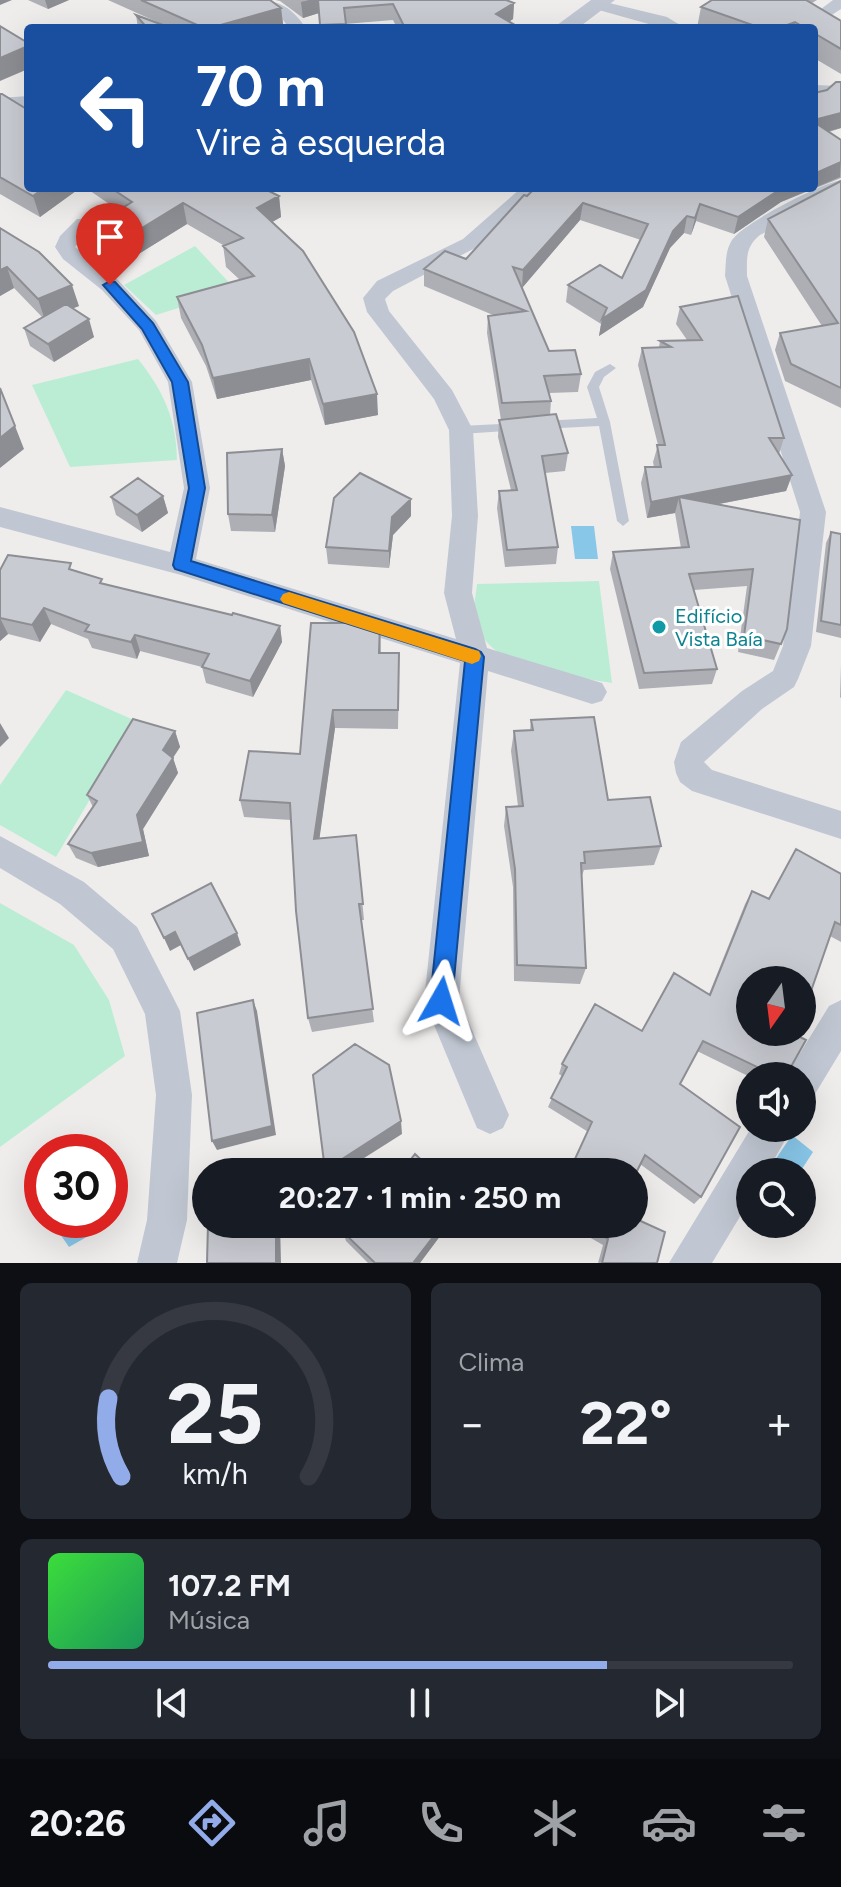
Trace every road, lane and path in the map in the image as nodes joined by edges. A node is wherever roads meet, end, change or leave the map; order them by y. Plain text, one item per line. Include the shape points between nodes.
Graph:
1 (264, 0) edge
2 (841, 2) edge
3 (603, 3) edge
4 (800, 7) edge
5 (821, 15) junction
6 (841, 23) edge
7 (295, 24) edge
8 (570, 24) edge
9 (668, 24) edge
10 (818, 90) edge
11 (841, 91) edge
12 (24, 103) edge
13 (0, 105) edge
14 (841, 186) edge
15 (528, 192) edge
16 (84, 223) dead end
17 (610, 368) dead end
18 (604, 422) junction
19 (461, 430) junction
20 (1, 520) edge
21 (623, 521) dead end
22 (181, 565) junction
23 (475, 657) junction
24 (592, 692) dead end
25 (841, 825) edge
26 (0, 851) edge
27 (841, 1018) edge
28 (814, 1062) edge
29 (490, 1115) dead end
30 (764, 1142) edge
31 (157, 1263) edge
32 (689, 1263) edge

1 - 7 street
2 - 5 street
3 - 8 street
3 - 9 street
4 - 5 street
5 - 6 street
10 - 11 street
12 - 13 street
14 - 25 street via 759,225 737,251 736,276 813,512 797,646 784,679 717,728 692,751 689,762 691,773 703,781
15 - 19 street via 470,243 385,286 374,298 378,312 444,396
16 - 22 street via 65,247 148,326 180,382 197,488
17 - 18 lane via 593,387
18 - 19 lane
18 - 21 lane
19 - 23 street via 465,516 458,593
20 - 22 street
22 - 23 street
23 - 24 street
23 - 29 street via 441,1001
26 - 31 street via 72,893 125,938 162,1011 174,1095 167,1220
27 - 28 street
30 - 32 street

